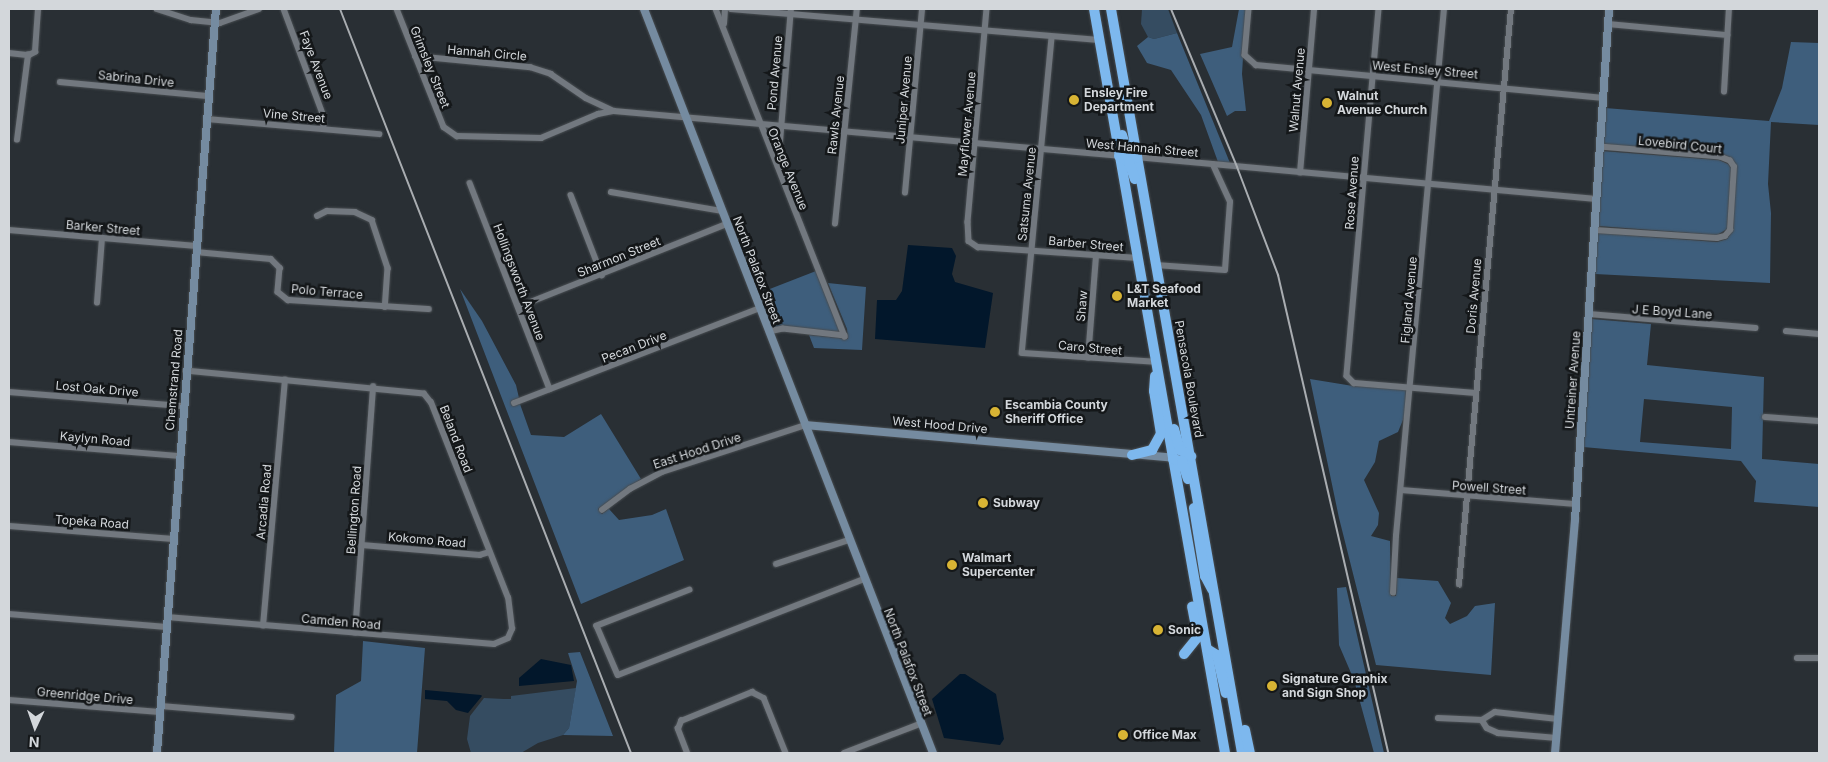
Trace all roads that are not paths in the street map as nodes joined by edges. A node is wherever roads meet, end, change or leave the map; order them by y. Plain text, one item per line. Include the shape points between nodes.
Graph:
1 (38, 9) edge
2 (157, 9) edge
3 (216, 9) edge
4 (260, 9) edge
5 (284, 9) edge
6 (397, 9) edge
7 (644, 9) edge
8 (716, 9) edge
9 (726, 9) edge
10 (731, 9) edge
11 (857, 9) edge
12 (922, 9) edge
13 (988, 9) edge
14 (1094, 9) edge
15 (1107, 9) edge
16 (1111, 9) edge
17 (1249, 9) edge
18 (1314, 9) edge
19 (1378, 9) edge
20 (1444, 9) edge
21 (1510, 9) edge
22 (1609, 9) edge
23 (1729, 9) edge
24 (791, 12) edge
25 (856, 20) junction
26 (1113, 22) junction
27 (215, 23) junction
28 (1608, 24) junction
29 (920, 26) junction
30 (724, 28) junction
31 (985, 32) junction
32 (1728, 35) junction
33 (1052, 38) junction
34 (1099, 40) junction
35 (1101, 52) junction
36 (9, 53) edge
37 (28, 55) junction
38 (415, 56) junction
39 (1309, 71) junction
40 (1373, 76) junction
41 (1438, 81) junction
42 (60, 82) dead end
43 (1503, 87) junction
44 (1724, 92) dead end
45 (209, 96) junction
46 (1603, 98) junction
47 (614, 111) junction
48 (686, 117) junction
49 (207, 119) junction
50 (759, 123) junction
51 (780, 125) junction
52 (324, 129) junction
53 (845, 131) junction
54 (378, 134) dead end
55 (911, 138) junction
56 (17, 140) dead end
57 (975, 143) junction
58 (1600, 147) junction
59 (1042, 149) junction
60 (1120, 156) junction
61 (1137, 157) junction
62 (1213, 165) junction
63 (778, 168) junction
64 (1300, 173) junction
65 (1363, 179) junction
66 (470, 183) dead end
67 (1429, 184) junction
68 (1494, 190) junction
69 (611, 192) dead end
70 (906, 193) dead end
71 (571, 195) dead end
72 (1596, 199) junction
73 (722, 211) junction
74 (317, 216) dead end
75 (727, 224) junction
76 (835, 224) dead end
77 (9, 230) edge
78 (1595, 230) junction
79 (102, 238) junction
80 (969, 241) joint
81 (196, 249) junction
82 (1032, 250) junction
83 (1096, 256) junction
84 (1138, 258) junction
85 (1156, 265) junction
86 (602, 274) junction
87 (97, 302) dead end
88 (385, 307) junction
89 (518, 307) junction
90 (760, 308) junction
91 (429, 309) dead end
92 (1589, 314) junction
93 (1754, 328) dead end
94 (1786, 331) dead end
95 (769, 332) junction
96 (1819, 334) edge
97 (1154, 350) junction
98 (1022, 353) joint
99 (1088, 358) junction
100 (1156, 362) junction
101 (186, 371) junction
102 (284, 380) junction
103 (1411, 386) junction
104 (373, 387) junction
105 (550, 389) junction
106 (9, 392) edge
107 (1476, 393) junction
108 (514, 403) dead end
109 (184, 406) junction
110 (1765, 417) dead end
111 (1819, 421) edge
112 (806, 426) junction
113 (9, 442) edge
114 (1132, 455) junction
115 (180, 456) junction
116 (1191, 456) junction
117 (1173, 459) junction
118 (1402, 490) junction
119 (1465, 496) junction
120 (1576, 504) junction
121 (602, 510) dead end
122 (9, 526) edge
123 (173, 539) junction
124 (849, 540) junction
125 (362, 545) junction
126 (490, 552) junction
127 (776, 564) dead end
128 (864, 579) junction
129 (1194, 579) junction
130 (1459, 585) dead end
131 (690, 590) dead end
132 (1393, 593) dead end
133 (1217, 597) junction
134 (9, 614) edge
135 (167, 617) junction
136 (263, 626) junction
137 (166, 627) junction
138 (354, 633) junction
139 (511, 634) joint
140 (1207, 650) junction
141 (1184, 654) dead end
142 (1797, 658) dead end
143 (1819, 658) edge
144 (1230, 678) junction
145 (9, 700) edge
146 (160, 709) junction
147 (292, 716) dead end
148 (1438, 718) dead end
149 (1558, 719) junction
150 (1482, 720) junction
151 (920, 724) junction
152 (1557, 738) junction
153 (157, 753) edge
154 (687, 753) edge
155 (786, 753) edge
156 (844, 753) edge
157 (933, 753) edge
158 (1225, 753) edge
159 (1242, 753) edge
160 (1250, 753) edge
161 (1555, 753) edge

1 - 37 street via 36,49
2 - 27 street via 191,20
3 - 27 street, Chemstrand Road
4 - 27 street via 228,22
5 - 52 street, Faye Avenue via 323,114
6 - 38 street, Grimsley Street
7 - 48 street, North Palafox Street
8 - 30 street, Orange Avenue
9 - 30 street
10 - 24 street
11 - 25 street, Rawls Avenue
12 - 29 street, Juniper Avenue
13 - 31 street, Mayflower Avenue
14 - 34 highway
15 - 26 highway
16 - 26 highway, Pensacola Boulevard
17 - 39 street, West Ensley Street via 1247,60 1262,67
18 - 39 street, Walnut Avenue
19 - 40 street, Rose Avenue
20 - 41 street, Figland Avenue
21 - 43 street, Doris Avenue
22 - 28 street, Untreiner Avenue
23 - 32 street
24 - 25 street
24 - 51 street, Pond Avenue
25 - 29 street
25 - 53 street, Rawls Avenue
26 - 61 highway, Pensacola Boulevard
27 - 45 street, Chemstrand Road
28 - 32 street
28 - 46 street, Untreiner Avenue
29 - 31 street
29 - 55 street, Juniper Avenue
30 - 50 street, Orange Avenue
31 - 33 street
31 - 57 street, Mayflower Avenue
32 - 44 street
33 - 34 street
33 - 59 street, Satsuma Avenue
34 - 35 highway
35 - 60 highway
35 - 61 highway via 1112,78 1124,144
36 - 37 street
37 - 56 street
38 - 47 street, Hannah Circle via 530,67 551,74 586,98
38 - 47 street, Grimsley Street via 448,132 457,136 532,140
39 - 40 street, West Ensley Street
39 - 64 street, Walnut Avenue
40 - 41 street, West Ensley Street
40 - 65 street, Rose Avenue
41 - 43 street, West Ensley Street
41 - 67 street, Figland Avenue
42 - 45 street, Sabrina Drive
43 - 46 street, West Ensley Street
43 - 68 street, Doris Avenue
45 - 49 street, Chemstrand Road
46 - 58 street, Untreiner Avenue
47 - 48 street, West Hannah Street
48 - 50 street, West Hannah Street
48 - 73 street, North Palafox Street
49 - 52 street, Vine Street
49 - 81 street, Chemstrand Road
50 - 51 street, West Hannah Street
50 - 63 street, Orange Avenue
51 - 53 street, West Hannah Street
51 - 63 street, Pond Avenue
52 - 54 street, Vine Street
53 - 55 street, West Hannah Street
53 - 76 street, Rawls Avenue
55 - 57 street, West Hannah Street
55 - 70 street, Juniper Avenue
57 - 59 street, West Hannah Street
57 - 80 street, Mayflower Avenue
58 - 72 street, Untreiner Avenue
58 - 78 street, Lovebird Court via 1720,157 1730,161 1734,168 1730,230 1725,236
59 - 60 street, West Hannah Street
59 - 82 street, Satsuma Avenue
60 - 61 street, West Hannah Street
60 - 84 highway
60 - 85 highway via 1133,169 1145,235
61 - 62 street, West Hannah Street
61 - 85 highway, Pensacola Boulevard
62 - 64 street, West Hannah Street
62 - 85 street via 1230,202 1225,270
63 - 95 street, Orange Avenue via 845,336 782,329
64 - 65 street, West Hannah Street
65 - 67 street, West Hannah Street
65 - 103 street, Rose Avenue via 1348,380
66 - 89 street, Hollingsworth Avenue
67 - 68 street, West Hannah Street
67 - 103 street, Figland Avenue
68 - 72 street, West Hannah Street
68 - 107 street, Doris Avenue
69 - 73 street
71 - 86 street
72 - 78 street, Untreiner Avenue
73 - 75 street, North Palafox Street
74 - 88 street via 327,211 356,212 372,220 388,268
75 - 86 street, Sharmon Street
75 - 90 street, North Palafox Street
77 - 79 street, Barker Street
78 - 92 street, Untreiner Avenue
79 - 81 street, Barker Street
79 - 87 street
80 - 82 street, Barber Street via 978,247
81 - 88 street, Polo Terrace via 271,259 280,268 278,292 288,300
81 - 101 street, Chemstrand Road
82 - 83 street, Barber Street
82 - 98 street, Satsuma Avenue
83 - 84 street, Barber Street
83 - 99 street, Shaw
84 - 97 highway
85 - 116 highway, Pensacola Boulevard
86 - 89 street, Sharmon Street
88 - 91 street, Polo Terrace
89 - 105 street, Hollingsworth Avenue
90 - 95 street, North Palafox Street
90 - 105 street, Pecan Drive
92 - 93 street, J E Boyd Lane
92 - 120 street, Untreiner Avenue
94 - 96 street
95 - 112 street, North Palafox Street
97 - 100 highway
97 - 116 highway via 1164,372 1176,439 1180,450
98 - 99 street, Caro Street
99 - 100 street, Caro Street
100 - 114 highway via 1154,391 1161,434 1152,450
100 - 117 highway
101 - 102 street, Beland Road
101 - 109 street, Chemstrand Road
102 - 104 street, Beland Road
102 - 136 street, Arcadia Road
103 - 107 street
103 - 118 street, Figland Avenue
104 - 125 street, Bellington Road
104 - 126 street, Beland Road via 418,392 431,403
105 - 108 street, Pecan Drive
106 - 109 street, Lost Oak Drive
107 - 119 street, Doris Avenue
109 - 115 street, Chemstrand Road
110 - 111 street
112 - 114 street, West Hood Drive
112 - 121 street, East Hood Drive via 662,472 630,489
112 - 124 street, North Palafox Street
113 - 115 street, Kaylyn Road
114 - 117 street, West Hood Drive
115 - 123 street, Chemstrand Road
116 - 117 street, West Hood Drive
116 - 133 highway, Pensacola Boulevard
117 - 129 highway
117 - 133 highway via 1182,461 1186,467 1206,576
118 - 119 street, Powell Street
118 - 132 street, Figland Avenue
119 - 120 street, Powell Street
119 - 130 street, Doris Avenue
120 - 149 street, Untreiner Avenue
122 - 123 street, Topeka Road
123 - 135 street, Chemstrand Road
124 - 127 street
124 - 128 street, North Palafox Street
125 - 126 street, Kokomo Road via 480,555
125 - 138 street, Bellington Road
126 - 139 street, Beland Road via 511,610
128 - 131 street via 618,675 597,626
128 - 151 street, North Palafox Street
129 - 140 highway
129 - 141 highway via 1190,595 1198,637
133 - 144 highway, Pensacola Boulevard
134 - 137 street
135 - 136 street, Camden Road
135 - 137 street, Chemstrand Road
136 - 138 street, Camden Road
137 - 146 street, Chemstrand Road
138 - 139 street, Camden Road via 494,644 503,642
140 - 158 highway
140 - 159 highway via 1217,655 1221,664 1234,741
142 - 143 street
144 - 159 highway, Pensacola Boulevard
144 - 160 highway
145 - 146 street, Greenridge Drive
146 - 147 street, Greenridge Drive
146 - 153 street, Chemstrand Road
148 - 150 street
149 - 150 street via 1495,712
149 - 152 street, Untreiner Avenue
150 - 152 street via 1487,728 1498,733
151 - 156 street
151 - 157 street, North Palafox Street
152 - 161 street, Untreiner Avenue
154 - 155 street via 678,729 681,721 752,692 764,698

